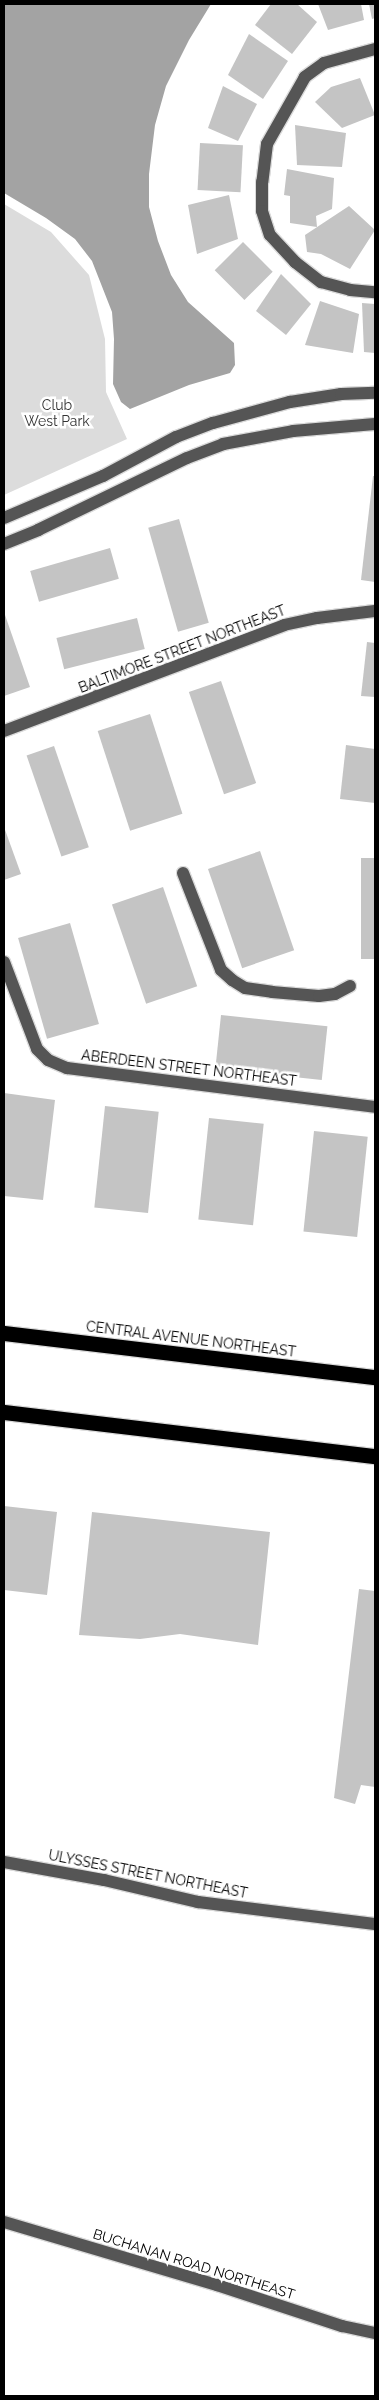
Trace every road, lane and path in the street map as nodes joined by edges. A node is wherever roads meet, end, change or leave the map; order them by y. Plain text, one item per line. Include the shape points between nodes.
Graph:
1 (375, 49) edge
2 (375, 292) edge
3 (375, 393) edge
4 (375, 424) edge
5 (4, 518) edge
6 (4, 544) edge
7 (375, 611) edge
8 (4, 731) edge
9 (183, 873) dead end
10 (4, 962) edge
11 (350, 986) dead end
12 (375, 1107) edge
13 (4, 1332) edge
14 (375, 1377) edge
15 (4, 1412) edge
16 (375, 1456) edge
17 (4, 1862) edge
18 (375, 1924) edge
19 (4, 2222) edge
20 (375, 2333) edge

1 - 2 street via 324,63 305,77 267,144 262,211 270,235 295,262 321,282 350,290
3 - 5 street via 290,402 213,423 176,437 103,476
4 - 6 street via 293,431 223,444
7 - 8 street, BALTIMORE STREET NORTHEAST via 284,625
9 - 11 street via 212,952 221,970 232,980 245,988 319,996 335,994
10 - 12 street, ABERDEEN STREET NORTHEAST via 37,1049 48,1060 67,1068
13 - 14 highway, CENTRAL AVENUE NORTHEAST
15 - 16 highway
17 - 18 street, ULYSSES STREET NORTHEAST via 104,1880 198,1902
19 - 20 street, BUCHANAN ROAD NORTHEAST via 217,2284 342,2326

